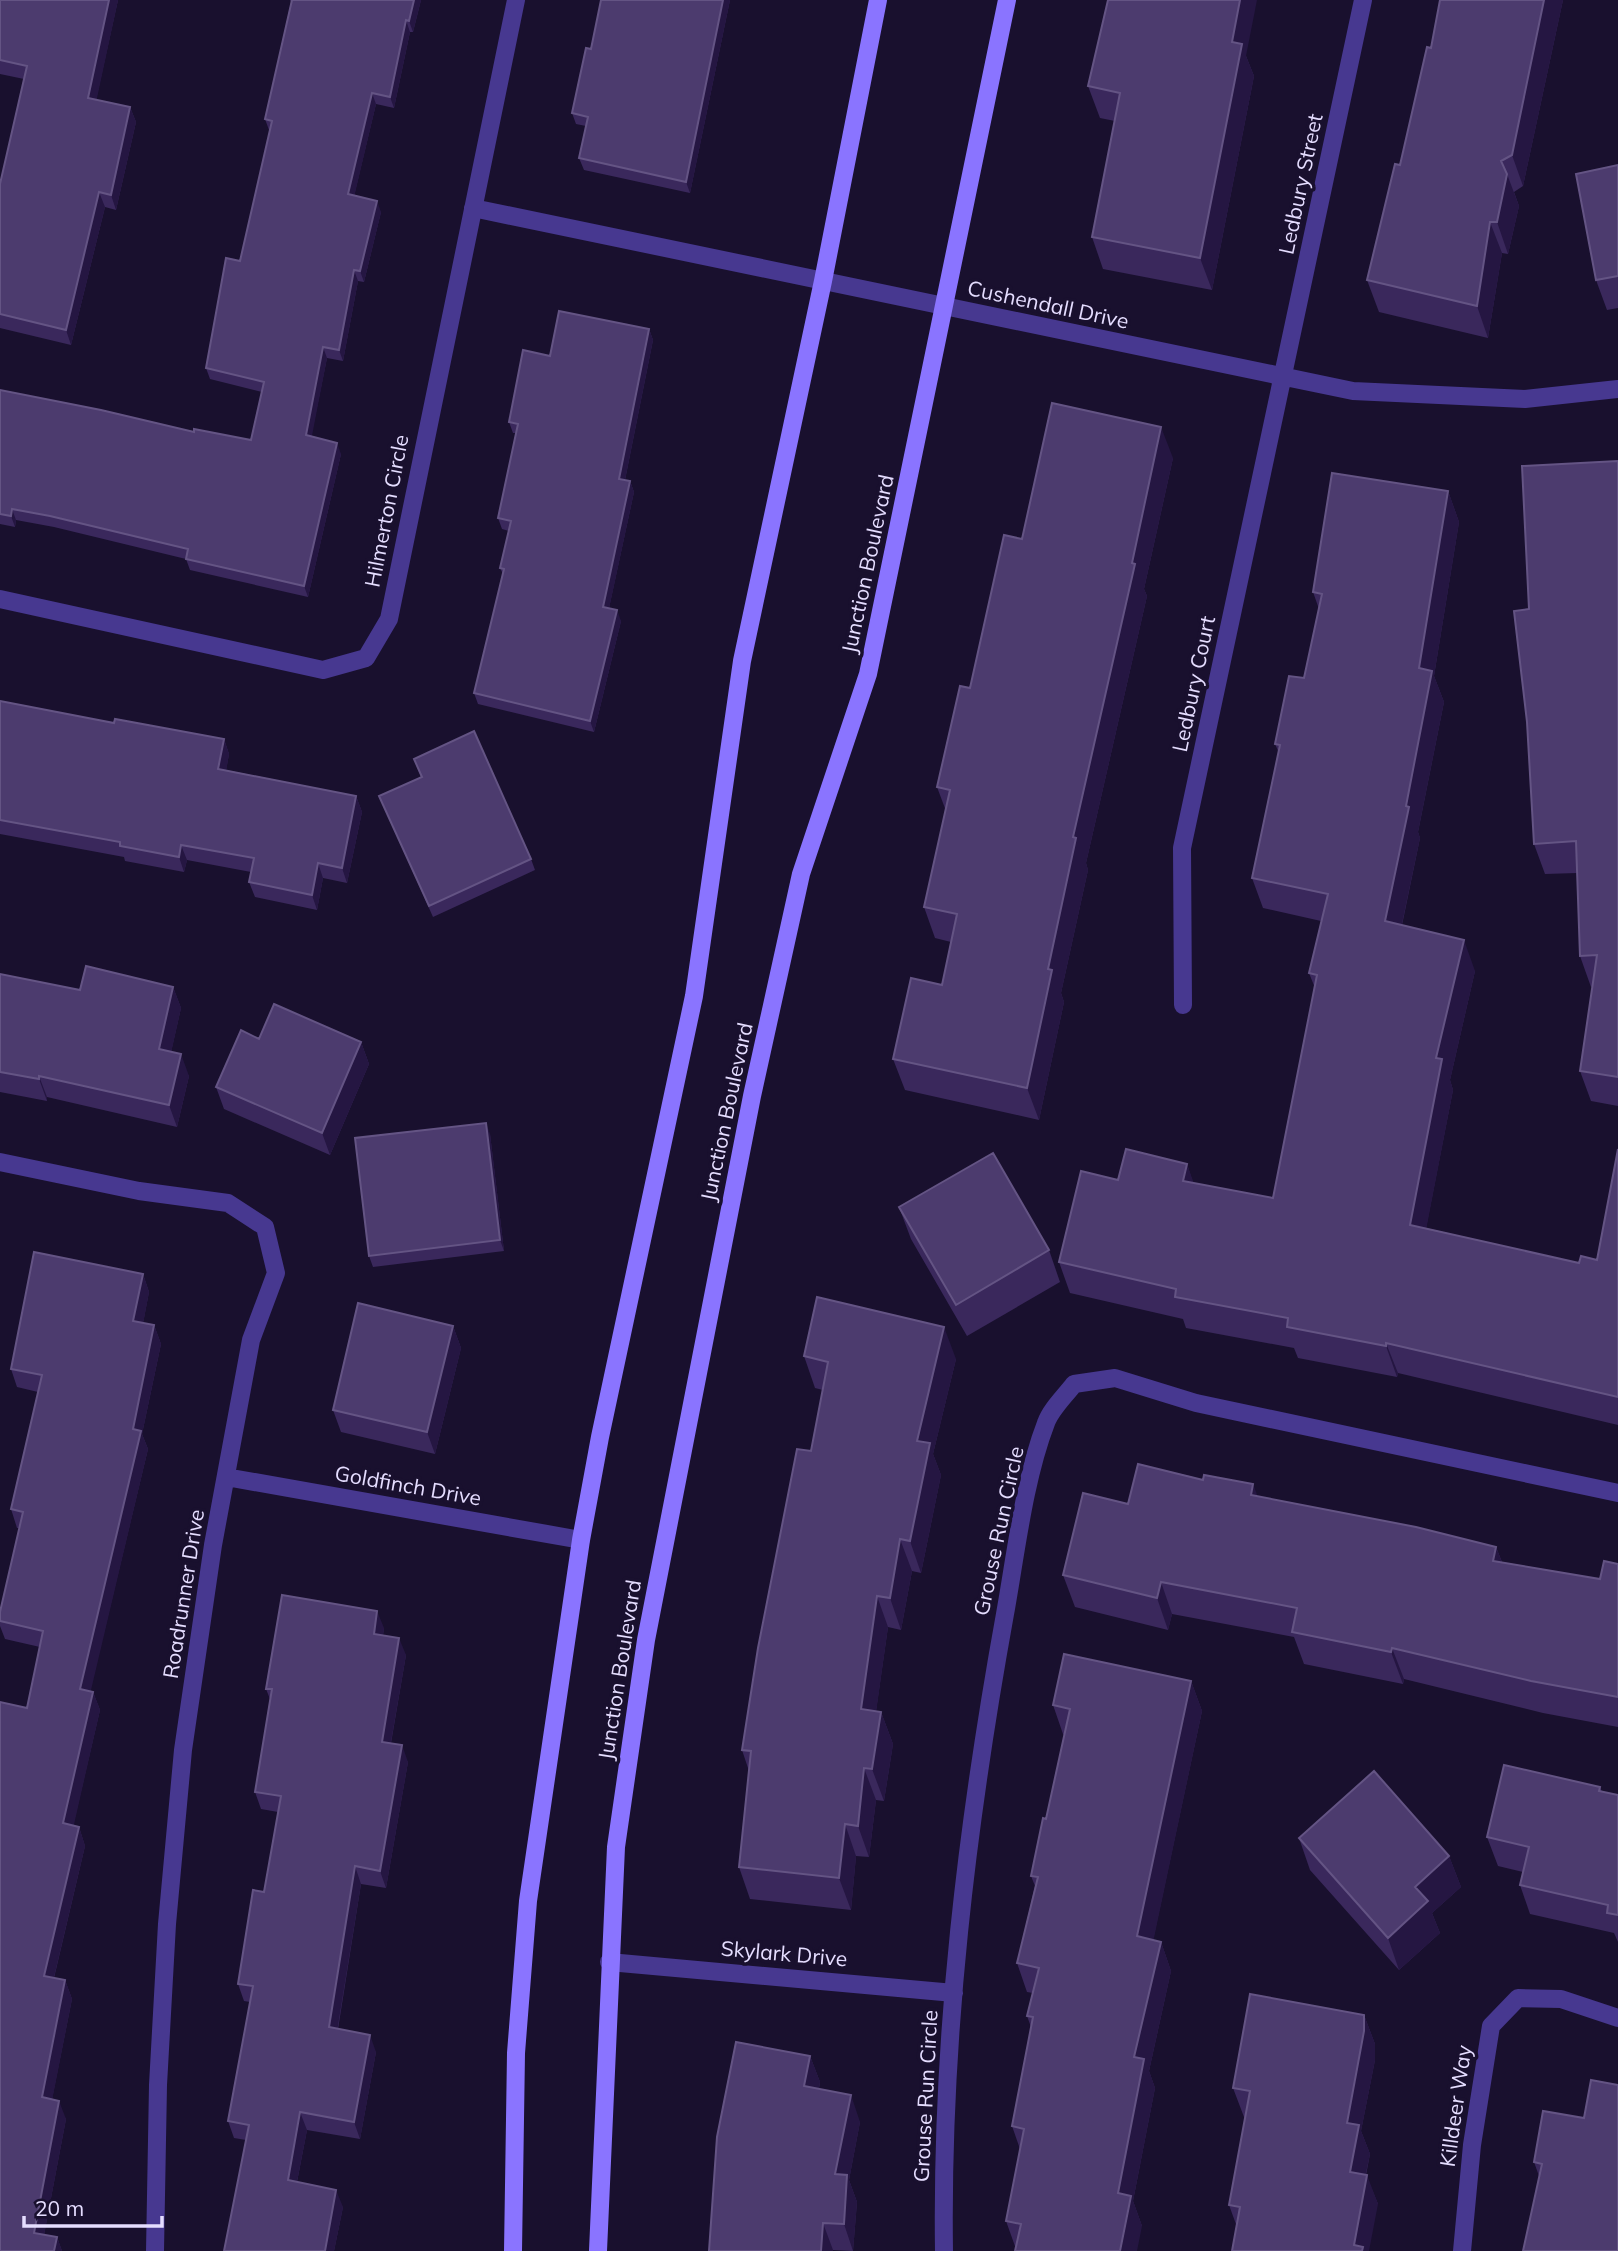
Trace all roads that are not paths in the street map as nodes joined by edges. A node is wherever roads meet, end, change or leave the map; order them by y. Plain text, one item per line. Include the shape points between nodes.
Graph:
1 (516, 0) edge
2 (878, 0) edge
3 (1007, 0) edge
4 (1363, 0) edge
5 (473, 208) junction
6 (823, 281) junction
7 (945, 306) junction
8 (1283, 377) junction
9 (1618, 389) edge
10 (0, 599) edge
11 (1183, 1005) dead end
12 (0, 1162) edge
13 (226, 1478) junction
14 (1618, 1493) edge
15 (581, 1540) junction
16 (609, 1962) junction
17 (954, 1993) junction
18 (1618, 2018) edge
19 (155, 2251) edge
20 (513, 2251) edge
21 (598, 2251) edge
22 (944, 2251) edge
23 (1462, 2251) edge

1 - 5 street, Hilmerton Circle
2 - 6 main road
3 - 7 main road, Junction Boulevard
4 - 8 street, Ledbury Street
5 - 6 street, Cushendall Drive
5 - 10 street, Hilmerton Circle via 389,619 366,657 323,670
6 - 7 street, Cushendall Drive
6 - 15 main road via 742,661 694,996
7 - 8 street, Cushendall Drive
7 - 16 main road, Junction Boulevard via 868,674 801,873 750,1109 646,1640 615,1847
8 - 9 street, Cushendall Drive via 1353,391 1525,399
8 - 11 street, Ledbury Court via 1182,848
12 - 13 street, Roadrunner Drive via 139,1191 228,1203 265,1227 276,1273 251,1340
13 - 15 street, Goldfinch Drive
13 - 19 street, Roadrunner Drive via 183,1750 166,1937
14 - 17 street, Grouse Run Circle via 1196,1403 1115,1378 1074,1384 1046,1420 1023,1514 972,1806
15 - 20 main road via 528,1901 516,2053
16 - 17 street, Skylark Drive
16 - 21 main road, Junction Boulevard
17 - 22 street, Grouse Run Circle
18 - 23 street, Killdeer Way via 1561,1999 1518,1998 1492,2026 1472,2145

